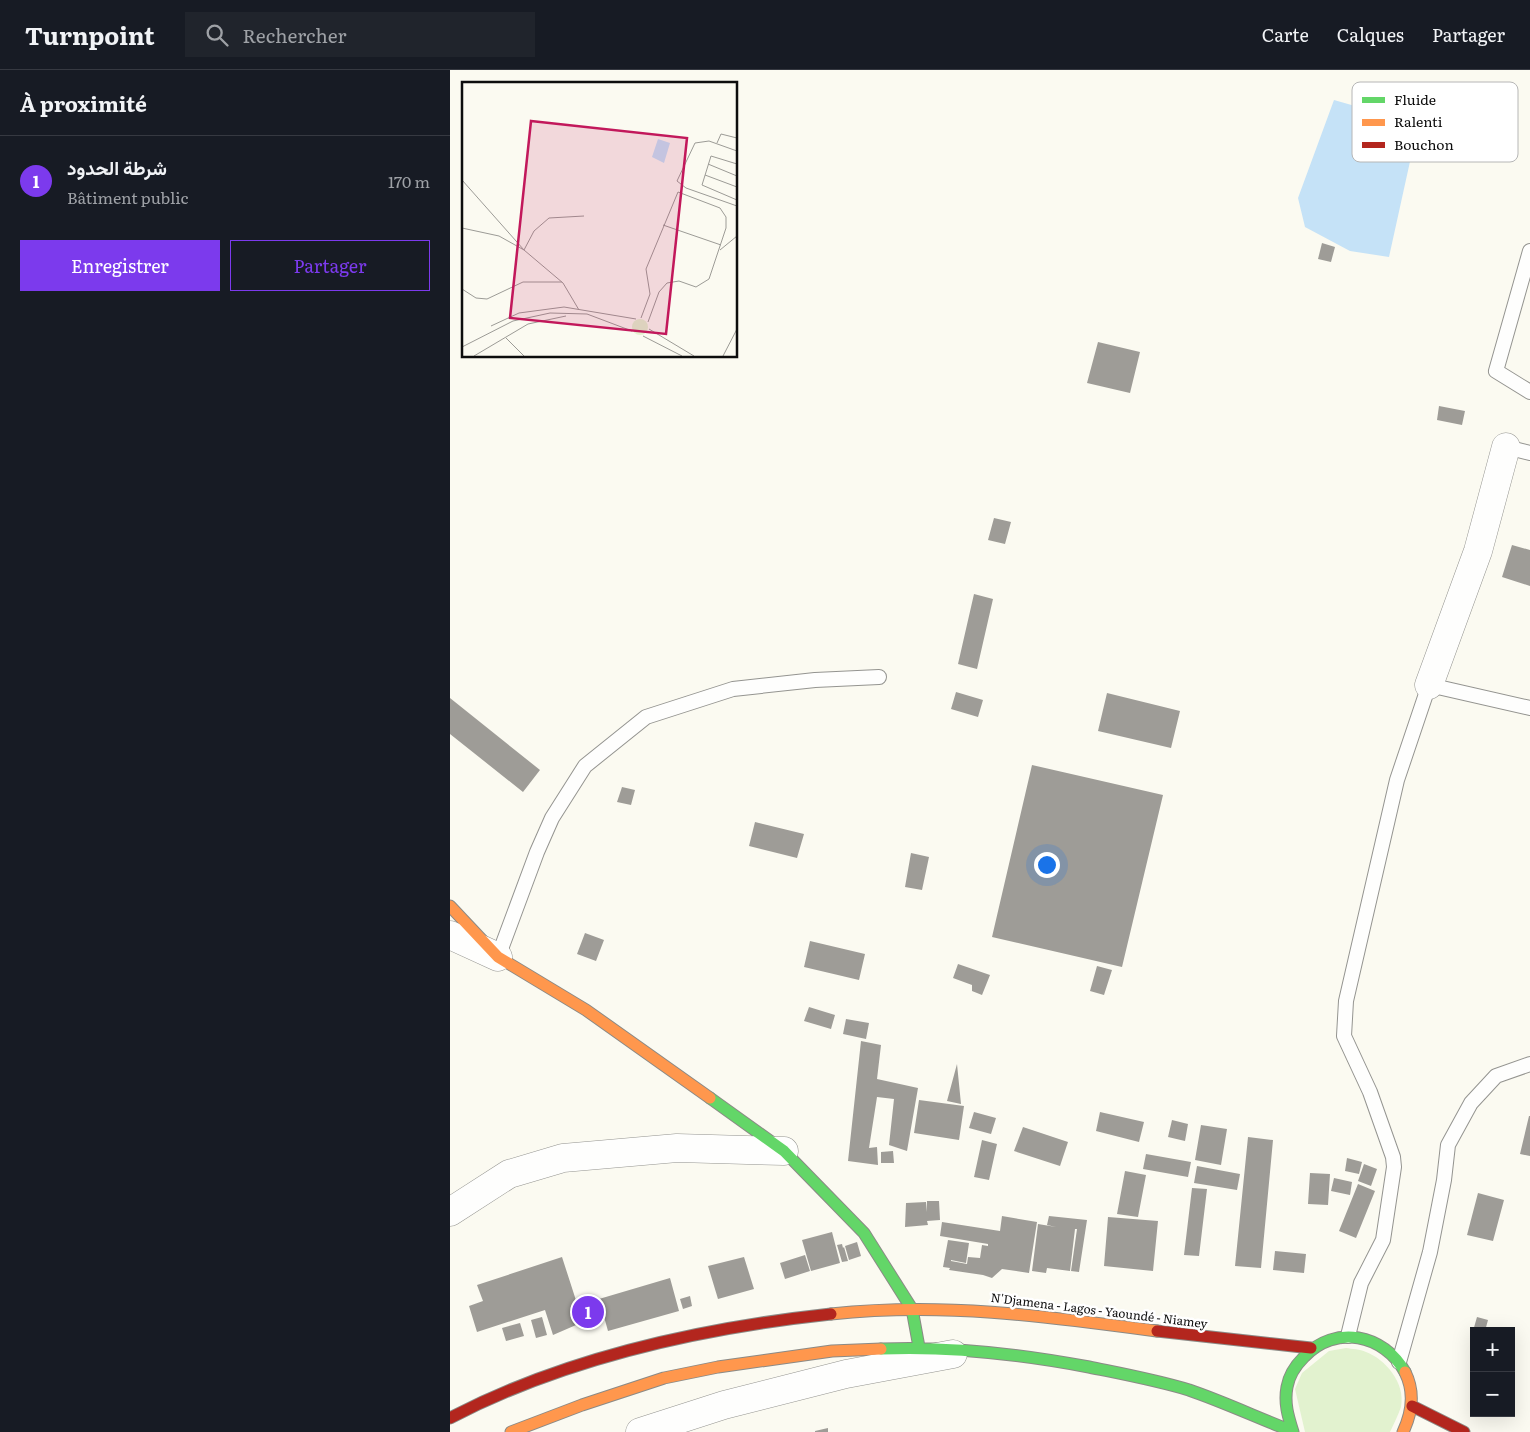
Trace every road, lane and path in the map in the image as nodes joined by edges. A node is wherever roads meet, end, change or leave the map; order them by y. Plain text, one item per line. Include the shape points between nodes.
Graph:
1 (1530, 251) edge
2 (1530, 392) edge
3 (1518, 450) edge
4 (879, 677) dead end
5 (1429, 685) junction
6 (1530, 708) edge
7 (450, 906) edge
8 (450, 935) edge
9 (498, 957) junction
10 (1530, 1064) edge
11 (784, 1151) junction
12 (450, 1212) edge
13 (912, 1309) junction
14 (1348, 1336) junction
15 (918, 1347) junction
16 (1311, 1348) junction
17 (974, 1350) junction
18 (1399, 1362) junction
19 (1412, 1406) junction
20 (450, 1418) edge
21 (1293, 1431) edge
22 (511, 1432) edge
23 (640, 1432) edge
24 (1403, 1432) edge
25 (1464, 1432) edge

1 - 2 lane via 1496,371
3 - 5 street
4 - 9 lane via 733,689 646,717 585,766 552,818
5 - 6 lane
5 - 14 lane via 1396,780 1346,1001 1344,1036 1370,1092 1394,1167 1382,1240 1361,1283
7 - 9 main road
8 - 9 street
9 - 11 main road via 586,1010
10 - 18 lane via 1496,1076 1471,1103 1448,1145 1430,1252
11 - 12 street via 677,1148 564,1158 509,1174
11 - 13 main road via 864,1233
13 - 15 main road
13 - 16 main road, N'Djamena - Lagos - Yaoundé - Niamey via 1025,1314
13 - 20 main road, N'Djamena - Lagos - Yaoundé - Niamey via 813,1315 650,1345 506,1391
14 - 16 main road
14 - 18 main road via 1368,1339 1385,1348
15 - 17 main road
15 - 22 main road via 832,1352 718,1367 664,1378
16 - 21 main road via 1293,1369 1284,1395
17 - 21 main road via 1151,1379 1192,1391
17 - 23 street via 846,1374 724,1405
18 - 19 main road via 1407,1375
19 - 24 main road
19 - 25 main road

